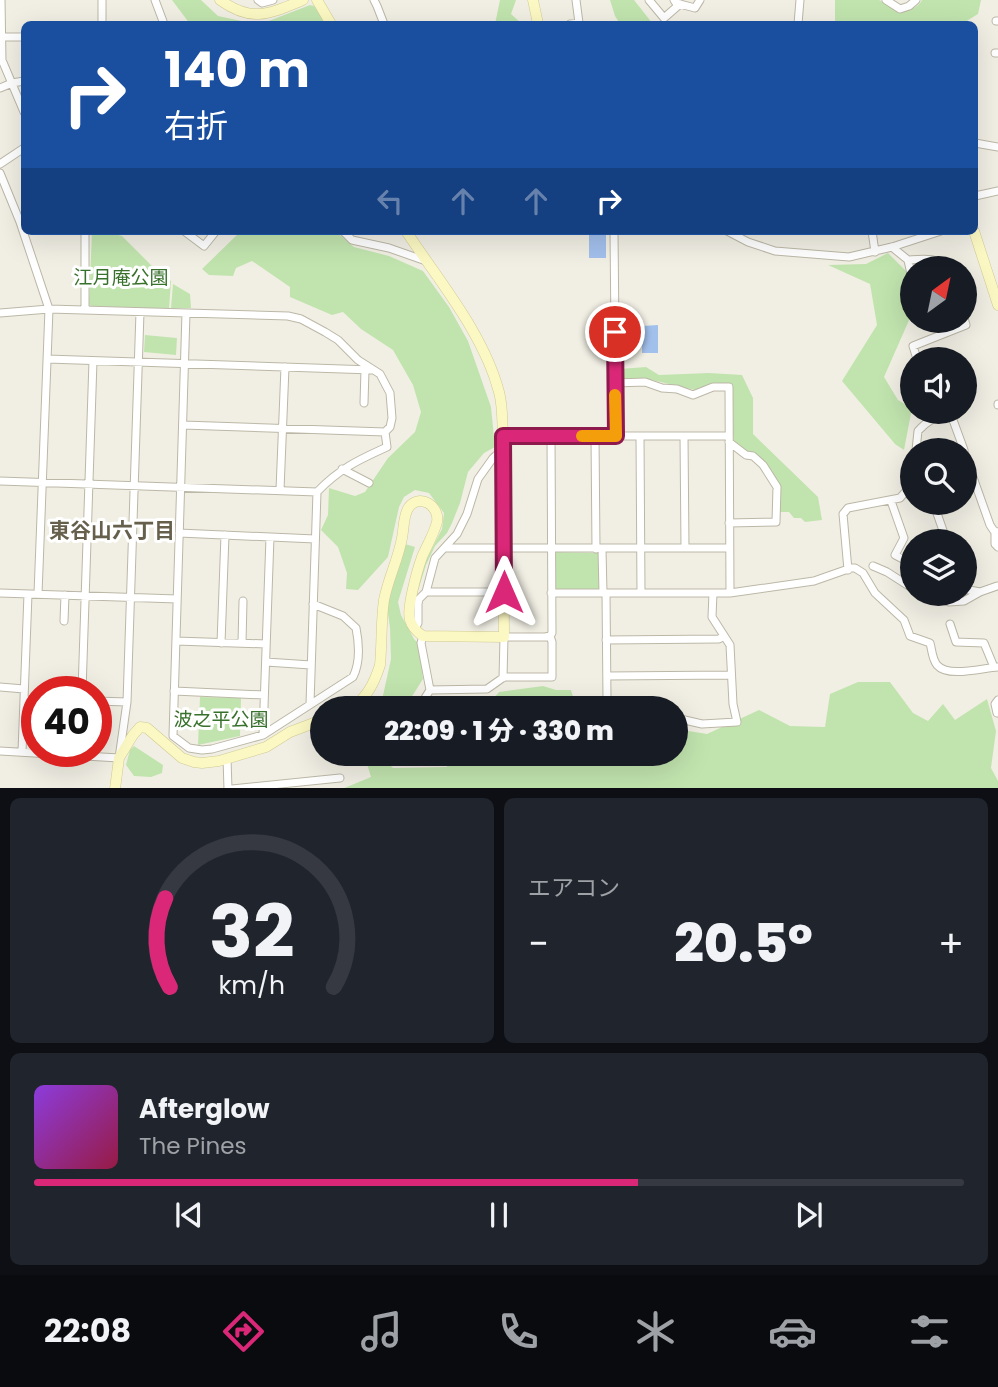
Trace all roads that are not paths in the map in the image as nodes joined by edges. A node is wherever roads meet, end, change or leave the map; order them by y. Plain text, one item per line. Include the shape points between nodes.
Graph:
1 (1, 0) edge
2 (102, 0) edge
3 (155, 0) edge
4 (220, 0) edge
5 (273, 0) edge
6 (303, 0) edge
7 (317, 0) edge
8 (533, 0) edge
9 (576, 0) edge
10 (649, 0) edge
11 (700, 0) edge
12 (800, 0) edge
13 (886, 0) edge
14 (916, 0) edge
15 (260, 1) edge
16 (378, 2) edge
17 (677, 2) edge
18 (102, 21) edge
19 (163, 21) edge
20 (329, 21) edge
21 (383, 21) edge
22 (537, 21) edge
23 (579, 21) edge
24 (798, 21) edge
25 (2, 37) edge
26 (21, 37) edge
27 (21, 82) edge
28 (12, 83) junction
29 (0, 88) edge
30 (21, 105) edge
31 (978, 143) edge
32 (998, 146) edge
33 (21, 150) edge
34 (0, 164) edge
35 (0, 173) edge
36 (998, 191) edge
37 (978, 195) edge
38 (21, 215) edge
39 (27, 235) edge
40 (85, 235) edge
41 (189, 235) edge
42 (213, 235) edge
43 (347, 235) edge
44 (409, 235) edge
45 (614, 235) edge
46 (734, 235) edge
47 (741, 235) edge
48 (872, 235) edge
49 (929, 235) edge
50 (975, 235) edge
51 (739, 238) junction
52 (892, 247) junction
53 (874, 252) junction
54 (903, 256) edge
55 (426, 261) junction
56 (998, 305) edge
57 (49, 309) junction
58 (85, 310) junction
59 (140, 312) junction
60 (0, 313) edge
61 (186, 313) junction
62 (945, 333) edge
63 (912, 347) edge
64 (47, 359) junction
65 (93, 361) junction
66 (138, 362) junction
67 (185, 364) junction
68 (285, 367) junction
69 (365, 370) junction
70 (374, 370) junction
71 (615, 383) junction
72 (364, 403) dead end
73 (183, 425) junction
74 (282, 429) junction
75 (385, 432) junction
76 (503, 436) junction
77 (551, 436) junction
78 (595, 436) junction
79 (616, 436) junction
80 (640, 436) junction
81 (684, 436) junction
82 (917, 438) edge
83 (959, 438) edge
84 (729, 439) junction
85 (503, 449) junction
86 (342, 470) junction
87 (0, 481) edge
88 (43, 482) junction
89 (369, 483) dead end
90 (89, 484) junction
91 (134, 485) junction
92 (181, 487) junction
93 (977, 488) edge
94 (280, 491) junction
95 (317, 492) junction
96 (900, 498) edge
97 (891, 501) junction
98 (729, 523) junction
99 (901, 529) edge
100 (997, 531) edge
101 (179, 533) junction
102 (225, 535) junction
103 (270, 537) junction
104 (315, 539) junction
105 (998, 547) edge
106 (444, 548) junction
107 (503, 548) junction
108 (640, 548) junction
109 (685, 548) junction
110 (729, 548) junction
111 (551, 549) junction
112 (599, 549) junction
113 (873, 566) dead end
114 (848, 569) junction
115 (900, 580) edge
116 (998, 586) edge
117 (977, 591) edge
118 (426, 592) junction
119 (504, 592) junction
120 (980, 592) junction
121 (0, 593) edge
122 (551, 593) junction
123 (604, 593) junction
124 (641, 593) junction
125 (713, 593) junction
126 (730, 593) junction
127 (28, 594) junction
128 (38, 594) junction
129 (977, 594) edge
130 (65, 595) junction
131 (85, 596) junction
132 (131, 598) junction
133 (177, 599) junction
134 (243, 601) dead end
135 (313, 604) junction
136 (64, 621) dead end
137 (950, 624) dead end
138 (419, 633) junction
139 (550, 636) junction
140 (724, 636) junction
141 (504, 637) junction
142 (606, 640) junction
143 (176, 641) junction
144 (221, 643) junction
145 (242, 643) junction
146 (266, 644) junction
147 (266, 662) junction
148 (311, 665) junction
149 (996, 667) edge
150 (731, 675) junction
151 (25, 676) edge
152 (82, 676) edge
153 (607, 676) junction
154 (502, 678) junction
155 (0, 687) edge
156 (21, 689) edge
157 (430, 690) junction
158 (174, 691) junction
159 (264, 695) junction
160 (310, 696) edge
161 (323, 696) edge
162 (365, 696) edge
163 (426, 696) edge
164 (607, 696) edge
165 (998, 700) edge
166 (112, 702) edge
167 (127, 702) junction
168 (310, 704) edge
169 (997, 713) edge
170 (688, 721) edge
171 (310, 726) edge
172 (263, 735) junction
173 (173, 736) junction
174 (166, 746) junction
175 (1, 751) edge
176 (21, 752) edge
177 (112, 758) edge
178 (119, 758) junction
179 (227, 758) junction
180 (0, 761) edge
181 (340, 778) dead end
182 (115, 788) edge
183 (230, 788) edge
184 (240, 788) edge

1 - 25 street
2 - 18 street
3 - 19 street
4 - 6 street via 258,18
5 - 15 street
7 - 20 street
8 - 22 street
9 - 23 street
10 - 17 street via 664,18
11 - 17 street via 695,8
12 - 24 street
13 - 14 street via 900,9
16 - 21 street
25 - 26 street
25 - 28 street via 2,60
27 - 28 street
28 - 29 street
28 - 30 street
31 - 32 street
33 - 34 street
35 - 38 street
36 - 37 street
39 - 57 street
40 - 58 street
41 - 42 street via 204,246
43 - 55 street
44 - 55 street
45 - 71 street
46 - 51 street
47 - 51 street
48 - 53 street
49 - 52 street
50 - 56 street
51 - 53 street via 775,251 829,257
52 - 53 street
52 - 54 street
55 - 76 street via 479,343 499,390
57 - 58 street
57 - 60 street
57 - 64 street
58 - 59 street
59 - 61 street
59 - 66 street
61 - 67 street
61 - 70 street via 296,317 338,340
62 - 63 street
64 - 65 street
64 - 88 street
65 - 66 street
65 - 90 street
66 - 67 street
66 - 91 street
67 - 68 street
67 - 73 street
68 - 69 street
68 - 74 street
69 - 70 street
69 - 72 street
70 - 75 street via 390,393 392,418
71 - 79 street
71 - 84 street via 645,382 693,395 729,387
73 - 74 street
73 - 92 street
74 - 75 street
74 - 94 street
75 - 86 street via 387,447
76 - 77 street
76 - 85 street
77 - 78 street
77 - 111 street
78 - 79 street
78 - 112 street
79 - 80 street
80 - 81 street
80 - 108 street
81 - 84 street
81 - 109 street
82 - 83 street via 920,428 947,415
84 - 98 street
84 - 98 street via 763,465 777,487 776,522
85 - 106 street via 478,479 464,521
85 - 107 street
86 - 89 street
86 - 95 street
87 - 88 street
88 - 90 street
88 - 128 street
90 - 91 street
90 - 131 street
91 - 92 street
91 - 132 street
92 - 94 street
92 - 101 street
93 - 100 street via 990,525
94 - 95 street
95 - 104 street
96 - 97 street
97 - 99 street
97 - 114 street via 844,511
98 - 110 street
100 - 105 street
101 - 102 street
101 - 133 street
102 - 103 street
102 - 144 street
103 - 104 street
103 - 146 street
104 - 135 street
106 - 107 street
106 - 118 street via 433,562
107 - 111 street
107 - 119 street
108 - 109 street
108 - 112 street
108 - 124 street
109 - 110 street
110 - 126 street
111 - 112 street
111 - 122 street
112 - 123 street
113 - 115 street
114 - 126 street via 814,581
114 - 149 street via 863,573 875,593 904,620 910,636 930,643 941,669 951,673
116 - 120 street
117 - 120 street
118 - 119 street
118 - 138 street via 418,604
119 - 141 street
120 - 129 street
121 - 127 street
122 - 123 street
122 - 139 street
123 - 124 street
123 - 142 street
124 - 125 street
125 - 126 street
125 - 140 street via 712,617
127 - 128 street
127 - 151 street
128 - 130 street
130 - 131 street
130 - 136 street
131 - 132 street
131 - 152 street
132 - 133 street
132 - 167 street
133 - 143 street
134 - 145 street
135 - 148 street
135 - 161 street via 343,616 356,628 356,671
137 - 149 street via 956,642 984,643
138 - 141 street
138 - 157 street
138 - 162 street via 409,619 409,608 437,516 433,507 421,500 405,514 399,553 384,597 380,665
139 - 141 street
139 - 154 street via 552,677
140 - 142 street
140 - 150 street via 730,645
141 - 154 street
142 - 153 street
143 - 144 street
143 - 158 street
144 - 145 street
145 - 146 street
146 - 147 street
147 - 148 street
147 - 159 street
148 - 160 street
150 - 153 street
150 - 170 street via 737,722
153 - 164 street
154 - 157 street via 487,689
155 - 156 street
157 - 163 street
158 - 159 street
158 - 173 street
159 - 172 street
165 - 169 street
166 - 167 street
167 - 178 street
168 - 172 street
171 - 179 street via 266,747
172 - 173 street via 212,750 189,748
173 - 174 street
174 - 178 street via 140,727
174 - 179 street via 194,762
175 - 176 street
175 - 180 street
177 - 178 street
178 - 182 street
179 - 183 street
181 - 184 street

